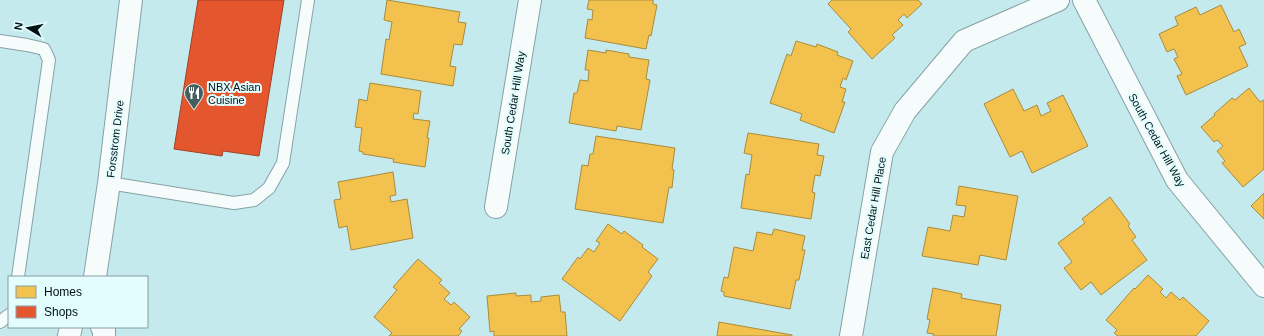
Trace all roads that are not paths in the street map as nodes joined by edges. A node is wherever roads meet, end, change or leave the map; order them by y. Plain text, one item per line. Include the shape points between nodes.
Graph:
1 (131, 0) edge
2 (308, 0) edge
3 (530, 0) edge
4 (1058, 0) edge
5 (1084, 0) edge
6 (0, 41) edge
7 (109, 183) junction
8 (496, 207) dead end
9 (18, 276) edge
10 (95, 276) edge
11 (1264, 286) edge
12 (8, 316) edge
13 (0, 322) edge
14 (850, 336) edge

1 - 7 street, Forsstrom Drive
2 - 7 lane via 283,163 269,188 254,200 234,203
3 - 8 street, South Cedar Hill Way
4 - 14 street, East Cedar Hill Place via 964,41 905,111 882,152
5 - 11 street, South Cedar Hill Way via 1177,180
6 - 9 lane via 44,49 49,60
7 - 10 street, Forsstrom Drive
12 - 13 lane

